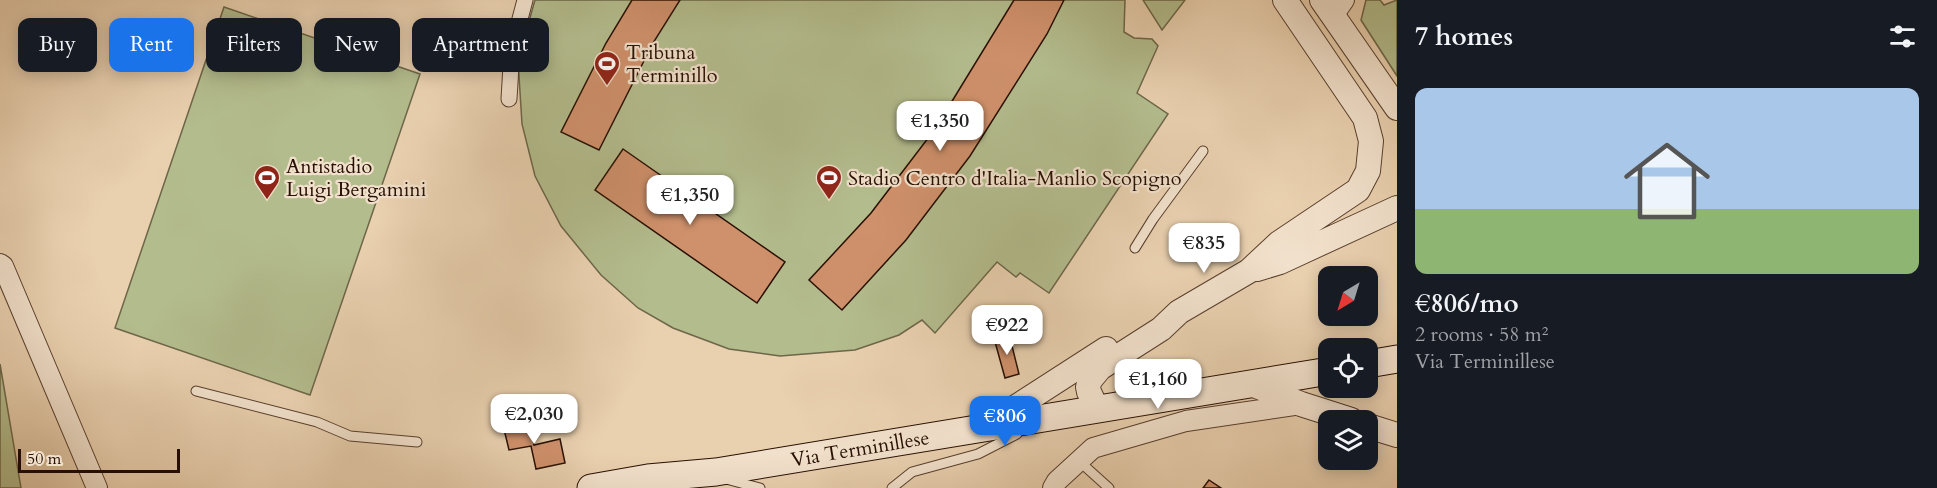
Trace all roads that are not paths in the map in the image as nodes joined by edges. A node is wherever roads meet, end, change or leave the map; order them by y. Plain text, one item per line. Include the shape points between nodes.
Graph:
1 (525, 0) edge
2 (1285, 0) edge
3 (1333, 6) edge
4 (509, 99) dead end
5 (1397, 108) edge
6 (1203, 152) dead end
7 (1397, 208) edge
8 (1135, 248) dead end
9 (0, 264) edge
10 (1249, 272) junction
11 (1179, 312) junction
12 (1397, 358) edge
13 (1378, 362) edge
14 (1318, 373) edge
15 (1254, 385) junction
16 (196, 391) dead end
17 (1301, 404) junction
18 (1097, 409) junction
19 (1320, 410) edge
20 (1017, 422) junction
21 (985, 427) junction
22 (1378, 429) edge
23 (1397, 435) edge
24 (417, 442) dead end
25 (1079, 461) junction
26 (716, 472) junction
27 (97, 488) edge
28 (591, 488) edge
29 (760, 488) edge
30 (892, 488) edge
31 (1053, 488) edge
32 (1109, 488) edge

1 - 4 street via 512,49
2 - 10 street via 1365,118 1371,141 1368,171 1358,190 1280,243
3 - 5 street
6 - 8 lane
7 - 10 street via 1280,262
9 - 27 street
10 - 11 street
11 - 18 street via 1161,329 1095,373 1089,392
11 - 21 street via 1156,318
12 - 13 main road
14 - 15 main road, Via Terminillese
15 - 17 street
15 - 18 main road, Via Terminillese
16 - 24 lane via 317,422 351,436
17 - 19 street
17 - 25 street via 1186,421 1093,448
18 - 20 main road, Via Terminillese
20 - 21 main road, Via Terminillese
20 - 30 lane via 1017,434 1004,442 978,454 912,472
21 - 26 main road, Via Terminillese
22 - 23 street
25 - 31 street
25 - 32 lane
26 - 28 main road, Via Terminillese
26 - 29 lane via 729,481

